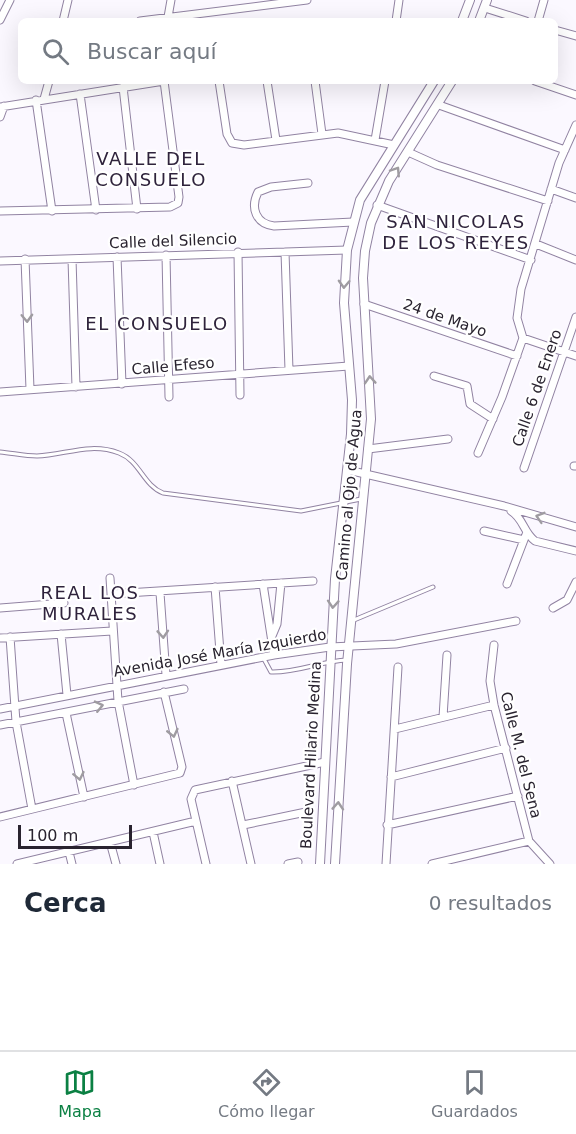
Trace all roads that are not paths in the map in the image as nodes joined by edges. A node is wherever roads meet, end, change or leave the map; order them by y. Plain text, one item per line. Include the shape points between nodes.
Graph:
1 (68, 0) edge
2 (171, 0) edge
3 (307, 0) edge
4 (399, 0) edge
5 (470, 0) edge
6 (544, 0) edge
7 (0, 1) edge
8 (10, 1) edge
9 (486, 4) edge
10 (168, 17) junction
11 (64, 18) edge
12 (161, 18) edge
13 (396, 18) edge
14 (463, 18) edge
15 (480, 18) edge
16 (519, 18) edge
17 (539, 18) edge
18 (0, 20) edge
19 (558, 31) edge
20 (576, 36) edge
21 (48, 84) edge
22 (144, 84) edge
23 (164, 84) edge
24 (219, 84) edge
25 (267, 84) edge
26 (315, 84) edge
27 (384, 84) edge
28 (432, 84) edge
29 (450, 84) edge
30 (544, 84) edge
31 (123, 87) junction
32 (80, 94) junction
33 (576, 95) edge
34 (40, 100) junction
35 (439, 105) junction
36 (2, 107) edge
37 (0, 117) edge
38 (576, 125) edge
39 (322, 134) junction
40 (276, 140) junction
41 (375, 140) junction
42 (573, 140) edge
43 (394, 145) junction
44 (565, 150) junction
45 (408, 152) junction
46 (308, 183) dead end
47 (551, 189) junction
48 (576, 198) edge
49 (548, 201) junction
50 (377, 205) junction
51 (137, 209) junction
52 (96, 210) junction
53 (0, 211) edge
54 (52, 211) junction
55 (353, 222) junction
56 (536, 244) junction
57 (347, 250) junction
58 (237, 252) junction
59 (285, 252) junction
60 (166, 255) junction
61 (117, 257) junction
62 (25, 259) junction
63 (72, 259) junction
64 (531, 260) junction
65 (576, 260) edge
66 (0, 261) edge
67 (364, 304) junction
68 (576, 317) edge
69 (523, 338) junction
70 (564, 351) junction
71 (517, 356) junction
72 (576, 356) edge
73 (349, 366) junction
74 (289, 370) junction
75 (240, 374) junction
76 (434, 376) dead end
77 (169, 379) junction
78 (122, 384) junction
79 (76, 387) junction
80 (30, 389) junction
81 (0, 392) edge
82 (240, 395) dead end
83 (169, 397) dead end
84 (493, 419) junction
85 (448, 439) dead end
86 (368, 448) junction
87 (0, 452) edge
88 (478, 453) dead end
89 (524, 468) dead end
90 (348, 470) junction
91 (364, 472) junction
92 (361, 499) junction
93 (344, 502) junction
94 (504, 506) junction
95 (576, 527) edge
96 (484, 531) dead end
97 (527, 532) junction
98 (524, 540) junction
99 (576, 551) edge
100 (110, 578) dead end
101 (313, 581) dead end
102 (576, 582) edge
103 (281, 583) junction
104 (263, 584) junction
105 (507, 584) dead end
106 (215, 587) junction
107 (433, 587) dead end
108 (160, 593) junction
109 (111, 594) junction
110 (64, 603) dead end
111 (0, 608) edge
112 (553, 608) dead end
113 (351, 621) junction
114 (516, 621) dead end
115 (112, 631) junction
116 (62, 634) junction
117 (272, 636) junction
118 (10, 637) junction
119 (0, 638) edge
120 (494, 645) dead end
121 (330, 646) junction
122 (349, 647) junction
123 (274, 655) junction
124 (447, 655) dead end
125 (263, 657) junction
126 (348, 660) junction
127 (330, 661) junction
128 (221, 666) junction
129 (398, 667) dead end
130 (166, 675) junction
131 (117, 684) junction
132 (184, 689) dead end
133 (164, 692) junction
134 (67, 695) junction
135 (118, 701) junction
136 (494, 705) junction
137 (15, 706) junction
138 (0, 709) edge
139 (66, 713) junction
140 (443, 717) junction
141 (16, 722) junction
142 (0, 725) edge
143 (395, 729) junction
144 (506, 748) junction
145 (325, 762) junction
146 (391, 777) junction
147 (232, 781) junction
148 (134, 785) junction
149 (518, 796) junction
150 (84, 797) junction
151 (32, 809) junction
152 (306, 812) dead end
153 (0, 817) edge
154 (196, 821) junction
155 (243, 825) junction
156 (387, 825) junction
157 (153, 832) junction
158 (529, 841) junction
159 (110, 842) junction
160 (69, 852) junction
161 (298, 862) dead end
162 (29, 863) edge
163 (17, 864) edge
164 (72, 864) edge
165 (116, 864) edge
166 (160, 864) edge
167 (206, 864) edge
168 (251, 864) edge
169 (288, 864) edge
170 (320, 864) edge
171 (335, 864) edge
172 (386, 864) edge
173 (432, 864) edge
174 (550, 864) edge

1 - 11 street
2 - 10 street
3 - 10 street
4 - 13 street
5 - 14 street
6 - 17 street
7 - 8 street
8 - 18 street
9 - 15 street
9 - 16 street
10 - 12 street
19 - 20 street
21 - 34 street
22 - 31 street
23 - 51 street via 178,203
24 - 40 street via 227,134 232,143
25 - 40 street
26 - 39 street
27 - 41 street
28 - 43 street, Camino al Ojo de Agua
29 - 35 street, Camino al Ojo de Agua
30 - 33 street
31 - 32 street
31 - 51 street
32 - 34 street
32 - 52 street
34 - 36 street
34 - 54 street
35 - 44 street
35 - 45 street, Camino al Ojo de Agua
36 - 37 street
38 - 42 street
39 - 40 street
39 - 41 street via 352,134
41 - 43 street
42 - 44 street
43 - 55 street, Camino al Ojo de Agua via 360,200
44 - 47 street
45 - 49 street
50 -> 45 street, Camino al Ojo de Agua
46 - 55 street via 258,192 255,215 262,224 274,226
47 - 48 street
47 - 49 street
49 - 56 street
50 - 64 street
50 - 67 street, Camino al Ojo de Agua via 365,251
51 - 52 street
52 - 54 street
53 - 54 street
55 - 57 street, Camino al Ojo de Agua
56 - 64 street
56 - 65 street
57 - 59 street, Calle del Silencio
57 -> 73 street, Camino al Ojo de Agua via 344,303
58 - 59 street, Calle del Silencio
58 - 60 street, Calle del Silencio
58 - 75 street
59 - 74 street
60 - 61 street, Calle del Silencio
60 - 77 street
61 - 63 street, Calle del Silencio
61 - 78 street
62 - 63 street, Calle del Silencio
62 - 66 street, Calle del Silencio
62 -> 80 street
63 - 79 street
64 - 69 street via 517,308
67 - 71 street, 24 de Mayo
86 -> 67 street, Camino al Ojo de Agua via 371,396
68 - 70 street, Calle 6 de Enero
69 - 70 street
69 - 71 street
70 - 72 street
70 - 89 street, Calle 6 de Enero
71 - 84 street
73 - 74 street, Calle Efeso
73 - 90 street, Camino al Ojo de Agua via 352,400
74 - 75 street, Calle Efeso
75 - 77 street, Calle Efeso
75 - 82 street
76 - 84 street via 467,386 470,404
77 - 78 street, Calle Efeso
77 - 83 street
78 - 79 street, Calle Efeso
79 - 80 street, Calle Efeso
80 - 81 street, Calle Efeso
84 - 88 street
85 - 86 street
86 - 91 street, Camino al Ojo de Agua
87 - 93 lane via 36,456 82,448 118,452 137,466 154,489 230,503 301,511
90 - 91 street
90 - 93 street, Camino al Ojo de Agua
91 - 92 street, Camino al Ojo de Agua
91 - 94 street
92 - 93 lane
92 - 113 street, Camino al Ojo de Agua
93 -> 121 street, Camino al Ojo de Agua
95 -> 94 street
94 - 97 street via 521,518
96 - 98 street
97 - 98 street
97 - 99 street via 535,541
98 - 105 street
100 - 109 street
101 - 103 street
102 - 112 street via 567,600
103 - 104 street
103 - 117 street
104 - 106 street
104 - 117 street
106 - 108 street
106 - 128 street
107 - 113 lane
108 - 109 street
108 -> 130 street
109 - 115 street
110 - 111 street
113 - 122 street, Camino al Ojo de Agua
114 - 122 street, Avenida José María Izquierdo via 396,644
115 - 116 street
115 - 131 street
116 - 118 street
116 - 134 street
117 - 123 street
118 - 119 street
118 - 137 street
120 - 136 street, Calle M. del Sena via 490,681
121 - 122 street, Avenida José María Izquierdo
121 - 123 street, Avenida José María Izquierdo
121 - 127 street, Boulevard Hilario Medina
122 - 126 street, Boulevard Hilario Medina
123 - 125 street, Avenida José María Izquierdo
124 - 140 street
125 - 127 lane via 271,672
125 - 128 street, Avenida José María Izquierdo
126 - 127 lane
171 -> 126 street, Boulevard Hilario Medina
127 - 145 street, Boulevard Hilario Medina
128 - 130 street, Avenida José María Izquierdo
129 - 143 street
130 - 131 street, Avenida José María Izquierdo
131 - 134 street, Avenida José María Izquierdo
131 - 135 street
132 - 133 street
133 - 135 street
133 -> 148 street via 182,767 180,773
134 - 137 street, Avenida José María Izquierdo
139 -> 135 street
135 - 148 street
136 - 140 street
136 - 144 street, Calle M. del Sena
137 - 138 street, Avenida José María Izquierdo
137 - 141 street
139 - 141 street
139 -> 150 street
140 - 143 street
141 - 142 street
141 - 151 street
143 - 146 street
144 - 146 street
144 - 149 street, Calle M. del Sena
145 - 147 street
145 - 170 street, Boulevard Hilario Medina
146 - 156 street
147 - 154 street via 199,788 191,799
147 - 155 street
148 - 150 street
149 - 156 street
149 - 158 street, Calle M. del Sena
150 - 151 street
151 - 153 street
152 - 155 street
154 - 157 street
154 - 167 street
155 - 168 street
156 - 172 street
157 - 159 street
157 - 166 street
158 - 173 street
158 - 174 street, Calle M. del Sena
159 - 160 street
159 - 165 street
160 - 162 street
160 - 164 street
161 - 169 street
162 - 163 street

